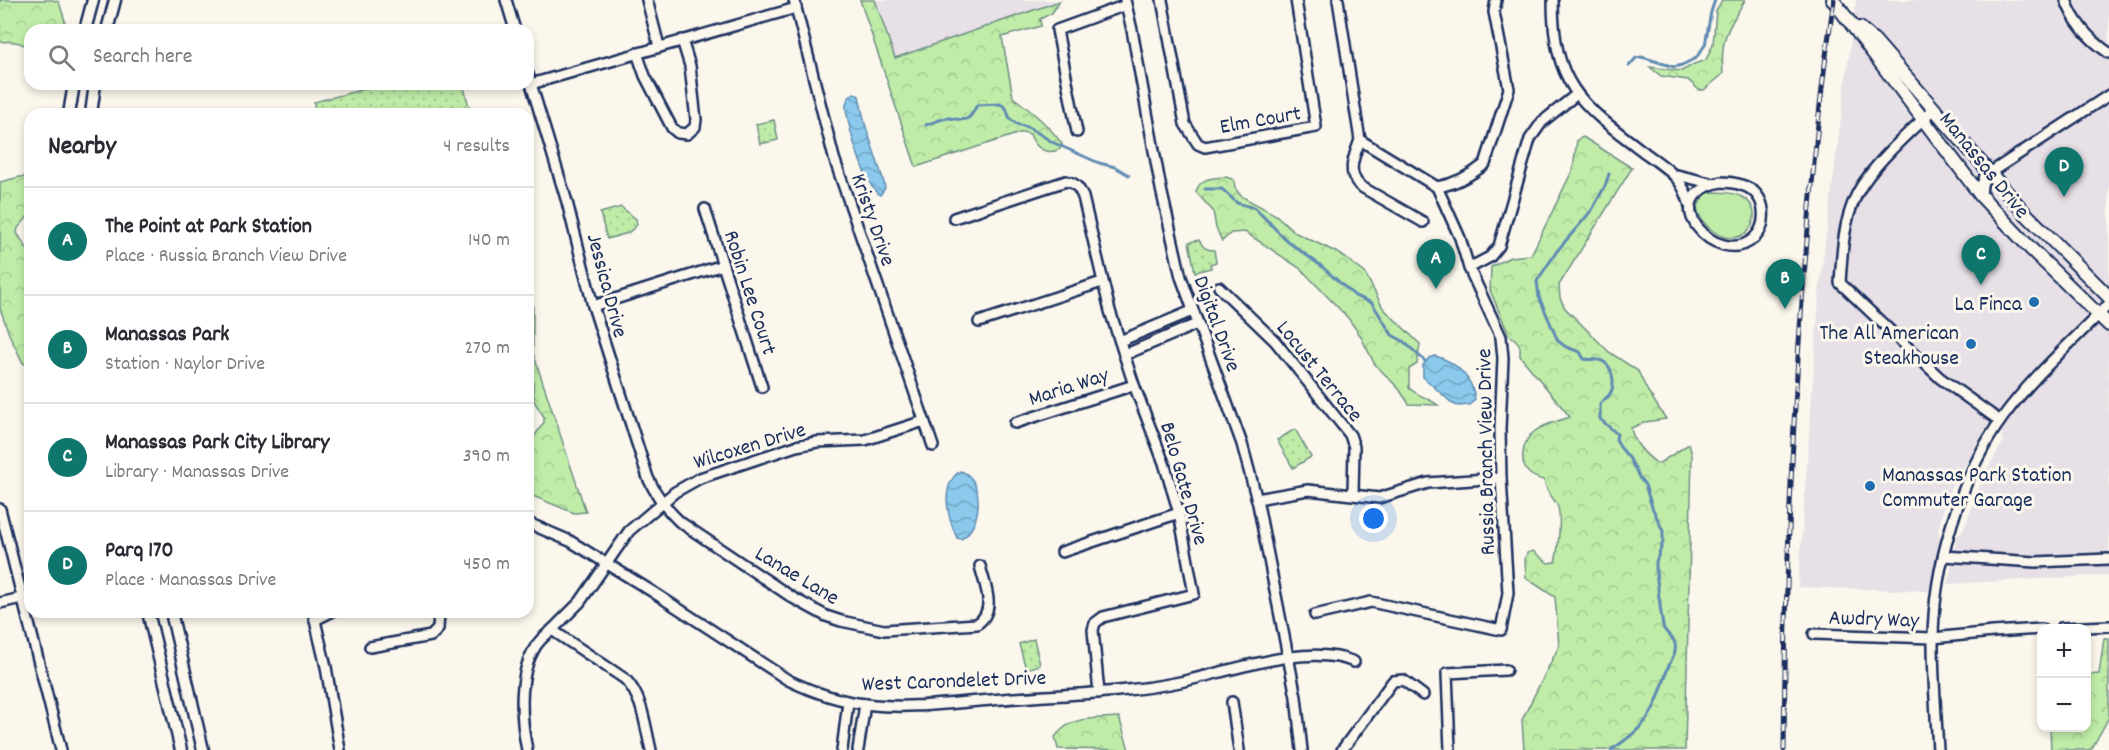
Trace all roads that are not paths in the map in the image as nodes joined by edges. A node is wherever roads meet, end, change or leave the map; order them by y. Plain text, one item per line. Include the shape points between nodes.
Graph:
1 (93, 0) edge
2 (115, 0) edge
3 (506, 0) edge
4 (647, 0) edge
5 (1162, 0) edge
6 (1296, 0) edge
7 (1338, 0) edge
8 (1496, 0) edge
9 (1553, 0) edge
10 (1833, 0) edge
11 (2066, 0) edge
12 (1125, 2) edge
13 (795, 4) edge
14 (1846, 16) junction
15 (87, 24) edge
16 (108, 24) edge
17 (513, 24) edge
18 (682, 40) junction
19 (659, 46) junction
20 (637, 52) junction
21 (2109, 53) edge
22 (534, 83) edge
23 (73, 90) edge
24 (94, 90) edge
25 (533, 90) edge
26 (1577, 94) junction
27 (2109, 95) edge
28 (70, 108) edge
29 (92, 108) edge
30 (1934, 109) junction
31 (1922, 120) junction
32 (1077, 132) dead end
33 (1360, 140) junction
34 (1675, 174) junction
35 (1989, 174) junction
36 (1713, 183) junction
37 (1437, 187) junction
38 (1981, 196) junction
39 (1690, 206) junction
40 (705, 209) dead end
41 (954, 218) dead end
42 (1423, 222) dead end
43 (723, 266) junction
44 (1469, 268) junction
45 (1102, 282) junction
46 (1219, 287) dead end
47 (2109, 297) edge
48 (2109, 304) edge
49 (592, 306) junction
50 (1192, 310) junction
51 (2099, 314) junction
52 (979, 322) dead end
53 (1197, 324) junction
54 (2109, 325) edge
55 (1120, 341) junction
56 (1124, 355) junction
57 (1134, 385) junction
58 (762, 387) dead end
59 (924, 421) junction
60 (2000, 422) junction
61 (1015, 423) dead end
62 (933, 446) dead end
63 (1501, 478) junction
64 (1353, 494) junction
65 (1257, 499) junction
66 (662, 503) junction
67 (0, 509) edge
68 (1179, 513) junction
69 (534, 526) edge
70 (1062, 552) dead end
71 (1944, 556) junction
72 (2109, 559) edge
73 (606, 562) junction
74 (980, 566) dead end
75 (24, 590) edge
76 (24, 597) edge
77 (0, 603) edge
78 (1315, 615) dead end
79 (31, 618) edge
80 (149, 618) edge
81 (172, 618) edge
82 (314, 618) edge
83 (438, 618) edge
84 (2109, 626) edge
85 (2091, 627) edge
86 (552, 630) junction
87 (2037, 630) edge
88 (1814, 634) dead end
89 (1933, 639) junction
90 (370, 647) dead end
91 (1289, 657) junction
92 (1354, 662) dead end
93 (1506, 670) dead end
94 (1099, 693) junction
95 (1423, 695) dead end
96 (848, 702) junction
97 (1232, 702) dead end
98 (866, 704) junction
99 (61, 750) edge
100 (180, 750) edge
101 (203, 750) edge
102 (340, 750) edge
103 (527, 750) edge
104 (651, 750) edge
105 (842, 750) edge
106 (858, 750) edge
107 (1239, 750) edge
108 (1302, 750) edge
109 (1342, 750) edge
110 (1450, 750) edge
111 (1938, 750) edge

1 - 15 street
2 - 16 street
3 - 17 street
4 - 19 street
5 - 6 street, Elm Court via 1185,124 1198,144 1205,147 1316,127
7 - 33 street
8 - 37 street via 1494,12 1509,89 1485,164 1452,185
9 - 26 street via 1558,55
10 - 14 main road, Manassas Drive
11 - 21 street via 2086,34
12 - 32 street via 1057,30
12 - 50 street, Digital Drive via 1171,237
13 - 18 street
13 - 59 street, Kristy Drive via 834,158
14 - 30 main road, Manassas Drive via 1874,40
14 - 31 main road, Manassas Drive
18 - 19 street
18 - 20 street via 690,66 696,120 687,134 678,134 672,128
19 - 20 street
20 - 22 street
23 - 28 street
24 - 29 street
25 - 49 street, Jessica Drive via 567,202
26 - 34 street via 1600,119
26 - 44 street via 1542,122 1530,139 1499,246
27 - 35 street
30 - 31 street
30 - 35 main road, Manassas Drive
31 - 38 main road, Manassas Drive
31 - 60 street via 1857,193 1843,241 1840,283 1940,378
33 - 37 street
33 - 42 street via 1352,172 1354,180
34 - 36 street
34 - 39 street
35 - 38 street via 1983,179
35 - 47 main road, Manassas Drive
36 - 39 street via 1698,191
36 - 39 street via 1737,184 1756,195 1763,218 1753,239 1738,246 1722,245 1707,238 1695,223
37 - 44 street, Russia Branch View Drive
38 - 51 main road, Manassas Drive
40 - 43 street, Robin Lee Court
41 - 45 street, Belo Gate Drive via 1071,182 1083,197
43 - 49 street
43 - 58 street, Robin Lee Court
44 - 63 street, Russia Branch View Drive via 1501,337
45 - 52 street
45 - 55 street, Belo Gate Drive
46 - 64 street, Locust Terrace via 1275,341 1350,435 1354,447
48 - 51 street
49 - 66 street, Jessica Drive via 648,478
50 - 53 street, Digital Drive
50 - 55 street
51 - 54 main road, Manassas Drive
51 - 60 street
53 - 56 street
53 - 65 street, Digital Drive via 1242,444
55 - 56 street, Belo Gate Drive
56 - 57 street, Belo Gate Drive
57 - 61 street, Maria Way
57 - 68 street, Belo Gate Drive
59 - 62 street, Kristy Drive
59 - 66 street, Wilcoxen Drive via 866,440 817,442 783,450 700,478
60 - 71 street via 1961,497
63 - 64 street via 1428,483 1379,498
63 - 78 street, Russia Branch View Drive via 1508,593 1501,630 1371,602
64 - 65 street via 1308,490
65 - 91 street, Digital Drive
66 - 73 street, Wilcoxen Drive via 629,531
66 - 74 street, Lanae Lane via 680,522 793,598 826,616 860,627 884,630 977,624 989,607
67 - 75 street
68 - 70 street
68 - 94 street, Belo Gate Drive via 1194,594 1103,617 1095,623 1092,636
69 - 73 street, West Carondelet Drive
71 - 72 street via 2035,562
71 - 89 street
73 - 86 street, Wilcoxen Drive via 580,602
73 - 96 street, West Carondelet Drive via 788,680
76 - 77 street
79 - 99 street
80 - 100 street
81 - 101 street
82 - 102 street
83 - 90 street via 438,629 431,636
84 - 85 street
86 - 103 street, Wilcoxen Drive via 532,651 528,663 521,715
86 - 104 street via 632,686
87 - 89 street, Awdry Way
88 - 89 street, Awdry Way
89 - 111 street
91 - 92 street, West Carondelet Drive via 1329,656
91 - 94 street, West Carondelet Drive via 1178,682
91 - 108 street, Digital Drive
93 - 110 street via 1446,673
94 - 98 street, West Carondelet Drive
95 - 109 street via 1403,680 1393,681
96 - 98 street, West Carondelet Drive
96 - 105 street
97 - 107 street
98 - 106 street

